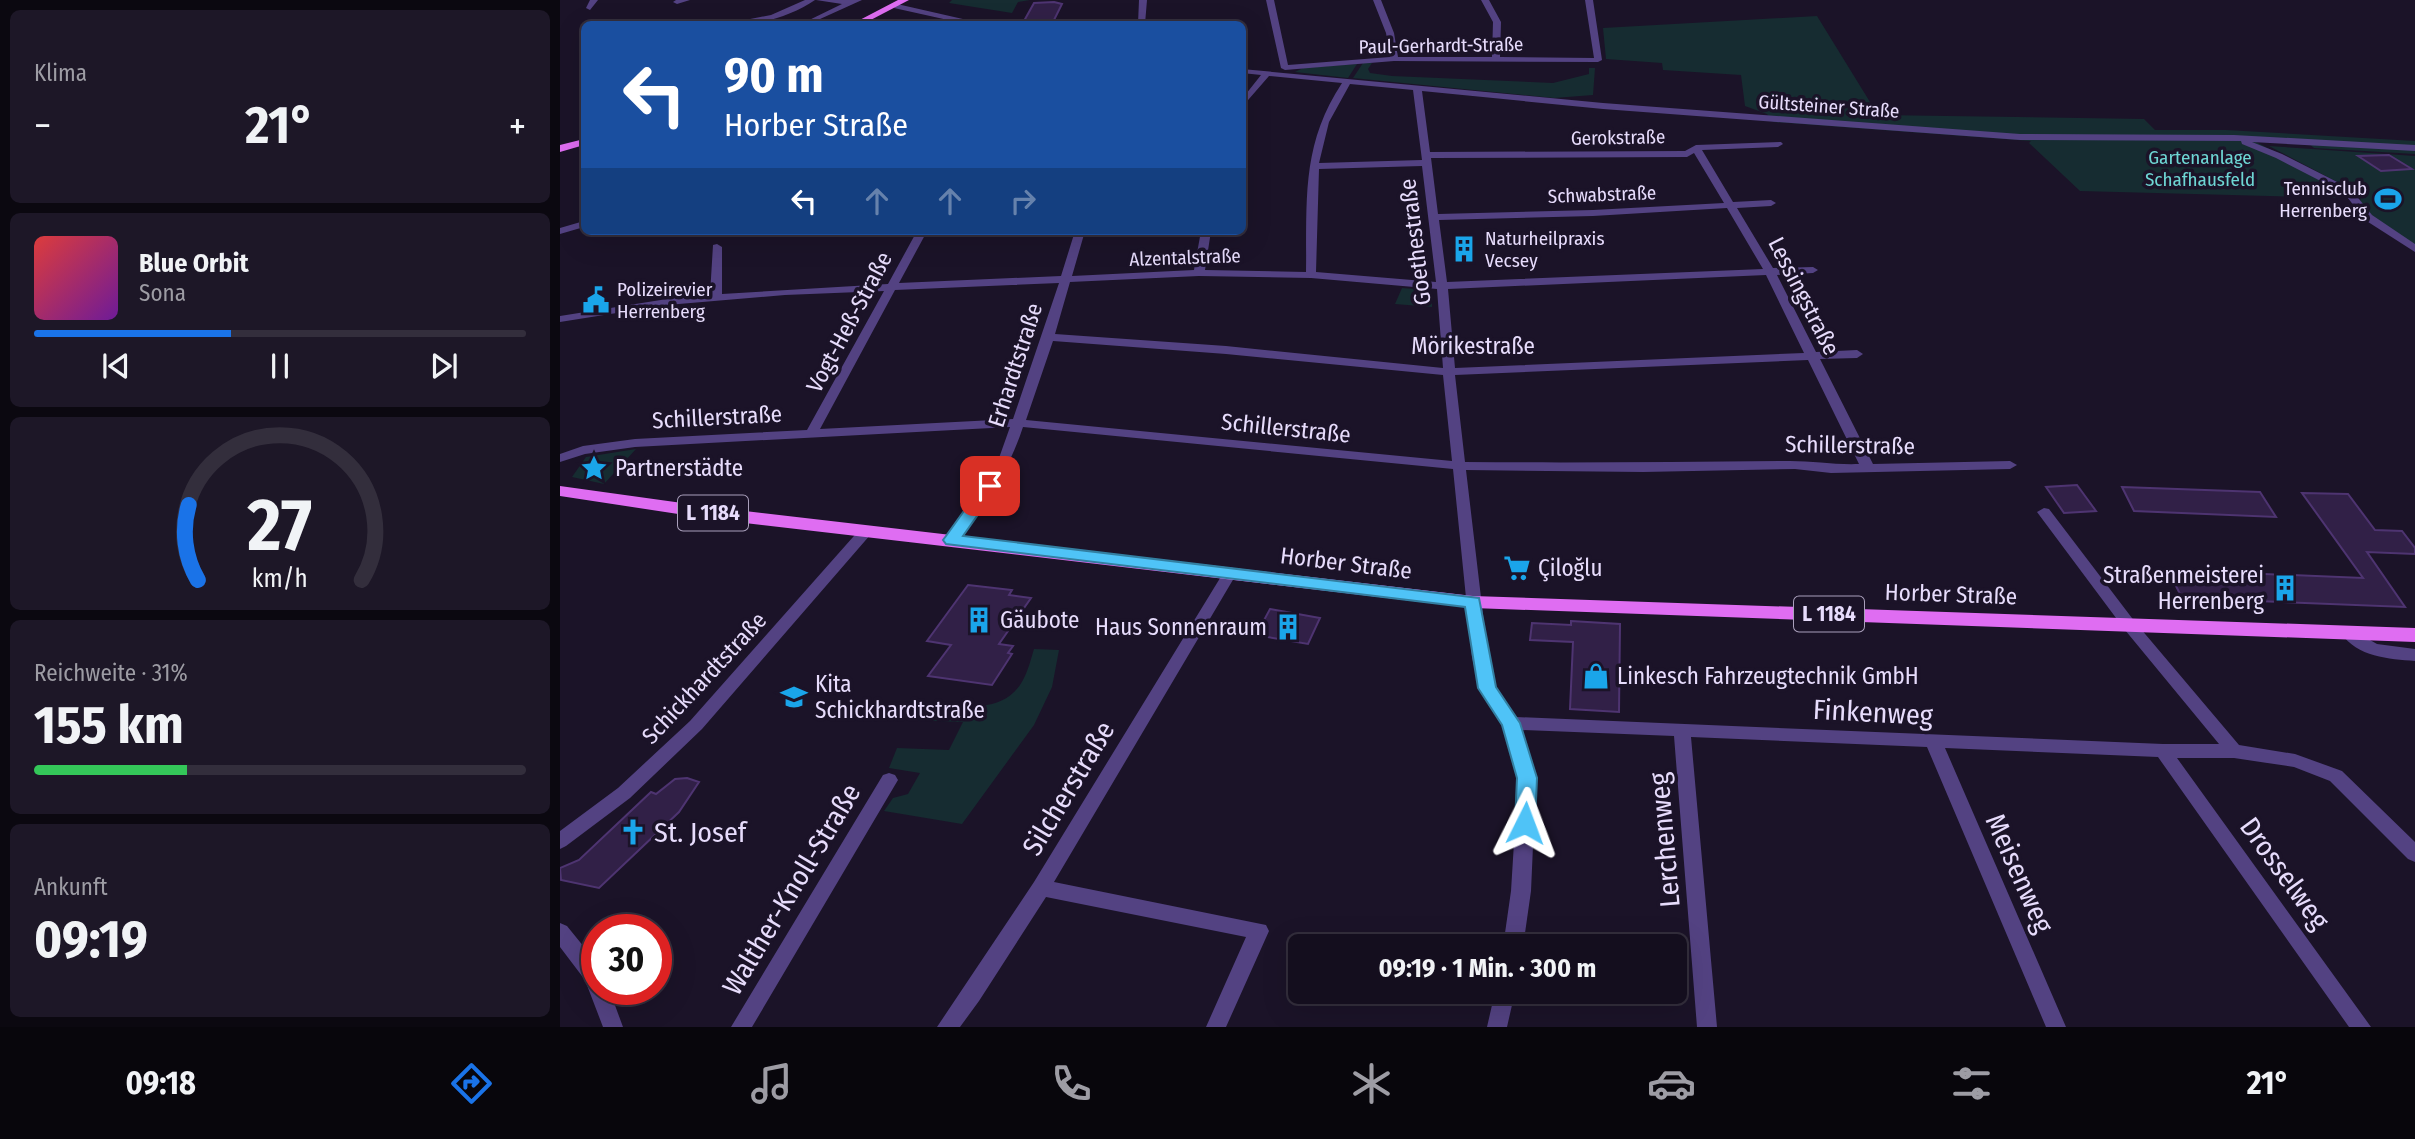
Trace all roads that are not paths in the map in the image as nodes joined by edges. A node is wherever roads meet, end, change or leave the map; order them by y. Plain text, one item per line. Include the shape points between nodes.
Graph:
1 (687, 0) edge
2 (811, 0) edge
3 (820, 0) edge
4 (1143, 0) edge
5 (1270, 0) edge
6 (1377, 0) edge
7 (1485, 0) edge
8 (1589, 0) edge
9 (677, 2) dead end
10 (854, 2) edge
11 (901, 3) edge
12 (748, 21) edge
13 (811, 21) edge
14 (863, 21) edge
15 (960, 21) edge
16 (1142, 21) edge
17 (1394, 59) junction
18 (1496, 59) junction
19 (1285, 68) junction
20 (1246, 72) edge
21 (1272, 74) junction
22 (1348, 81) junction
23 (1417, 87) junction
24 (1246, 102) edge
25 (1759, 118) junction
26 (1765, 127) dead end
27 (1771, 135) dead end
28 (2234, 138) junction
29 (581, 140) edge
30 (581, 141) edge
31 (560, 144) edge
32 (1696, 148) junction
33 (2415, 148) edge
34 (560, 149) edge
35 (1426, 159) junction
36 (1315, 166) junction
37 (1772, 203) dead end
38 (1732, 205) junction
39 (1434, 217) junction
40 (581, 225) edge
41 (560, 231) edge
42 (920, 235) edge
43 (1079, 235) edge
44 (1205, 235) edge
45 (717, 247) dead end
46 (2415, 249) edge
47 (1813, 270) dead end
48 (1770, 272) junction
49 (1199, 273) junction
50 (1311, 275) junction
51 (1064, 279) junction
52 (1442, 286) junction
53 (891, 287) junction
54 (716, 297) junction
55 (560, 319) edge
56 (1048, 337) junction
57 (1857, 354) dead end
58 (1811, 356) junction
59 (1449, 372) junction
60 (1017, 424) junction
61 (812, 433) junction
62 (560, 458) edge
63 (2010, 465) dead end
64 (1461, 466) junction
65 (1868, 468) junction
66 (560, 491) edge
67 (2044, 512) dead end
68 (866, 531) junction
69 (952, 540) junction
70 (1230, 573) junction
71 (1473, 602) junction
72 (2130, 626) junction
73 (2349, 633) junction
74 (2415, 635) edge
75 (2415, 655) edge
76 (1511, 723) junction
77 (1682, 731) junction
78 (1933, 741) junction
79 (2163, 751) junction
80 (2234, 751) junction
81 (889, 780) dead end
82 (560, 841) edge
83 (2415, 854) edge
84 (1041, 888) junction
85 (560, 932) edge
86 (1515, 934) edge
87 (581, 959) edge
88 (1502, 1004) edge
89 (605, 1005) edge
90 (613, 1027) edge
91 (741, 1027) edge
92 (947, 1027) edge
93 (1216, 1027) edge
94 (1497, 1027) edge
95 (1707, 1027) edge
96 (2056, 1027) edge
97 (2361, 1027) edge

1 - 9 street
2 - 12 street via 773,17
3 - 10 street
4 - 16 street
5 - 19 street
6 - 17 street
7 - 18 street via 1497,22
8 - 18 street, Paul-Gerhardt-Straße via 1598,61
10 - 13 street
11 - 14 main road
11 - 15 street
17 - 18 street, Paul-Gerhardt-Straße
17 - 19 street, Paul-Gerhardt-Straße
19 - 21 street
20 - 21 street, Gültsteiner Straße
21 - 22 street, Gültsteiner Straße
21 - 24 street
22 - 23 street, Gültsteiner Straße
22 - 36 street via 1321,130
23 - 25 street, Gültsteiner Straße
23 - 35 street, Goethestraße
25 - 26 street
25 - 28 street, Gültsteiner Straße via 2020,137
27 - 32 street, Gerokstraße via 1777,144
28 - 33 street, Gültsteiner Straße
28 - 46 street via 2348,191 2354,206
29 - 31 main road
30 - 34 main road
32 - 35 street, Gerokstraße via 1687,154
32 - 38 street, Lessingstraße
35 - 36 street, Gerokstraße
35 - 39 street, Goethestraße
36 - 50 street
37 - 38 street, Schwabstraße
38 - 39 street, Schwabstraße
38 - 48 street, Lessingstraße
39 - 52 street, Goethestraße
40 - 41 street
42 - 53 street, Vogt-Heß-Straße
43 - 51 street, Erhardtstraße
44 - 49 street
45 - 54 street
47 - 48 street, Alzentalstraße
48 - 52 street, Alzentalstraße
48 - 58 street, Lessingstraße
49 - 50 street, Alzentalstraße
49 - 51 street, Alzentalstraße
50 - 52 street, Alzentalstraße
51 - 53 street, Alzentalstraße
51 - 56 street, Erhardtstraße
52 - 59 street, Goethestraße
53 - 54 street, Alzentalstraße
53 - 61 street, Vogt-Heß-Straße
54 - 55 street, Alzentalstraße
56 - 59 street, Mörikestraße
56 - 60 street, Erhardtstraße
57 - 58 street, Mörikestraße
58 - 59 street, Mörikestraße
58 - 65 street, Lessingstraße
59 - 64 street, Goethestraße
60 - 61 street, Schillerstraße
60 - 64 street, Schillerstraße
60 - 69 street, Erhardtstraße via 1001,468
61 - 62 street, Schillerstraße via 621,444
63 - 65 street, Schillerstraße
64 - 65 street, Schillerstraße
64 - 71 street, Goethestraße
66 - 68 main road, Horber Straße / L 1184
67 - 72 street
68 - 69 main road, Horber Straße / L 1184
68 - 82 street, Schickhardtstraße via 696,725 624,793
69 - 70 main road, Horber Straße / L 1184
70 - 71 main road, Horber Straße / L 1184
70 - 84 street, Silcherstraße
71 - 72 main road, Horber Straße / L 1184
71 - 76 street, Goethestraße via 1487,688
72 - 73 main road, Horber Straße / L 1184
72 - 80 street
73 - 74 main road, Horber Straße / L 1184
73 - 75 street via 2377,652
76 - 77 street, Finkenweg
76 - 86 street, Goethestraße via 1527,778
77 - 78 street, Finkenweg
77 - 95 street, Lerchenweg
78 - 79 street, Finkenweg
78 - 96 street, Meisenweg
79 - 80 street, Finkenweg
79 - 97 street, Drosselweg
80 - 83 street, Finkenweg via 2295,761 2336,776
81 - 91 street, Walther-Knoll-Straße
84 - 92 street, Silcherstraße
84 - 93 street via 1259,931
85 - 87 street
88 - 94 street
89 - 90 street

